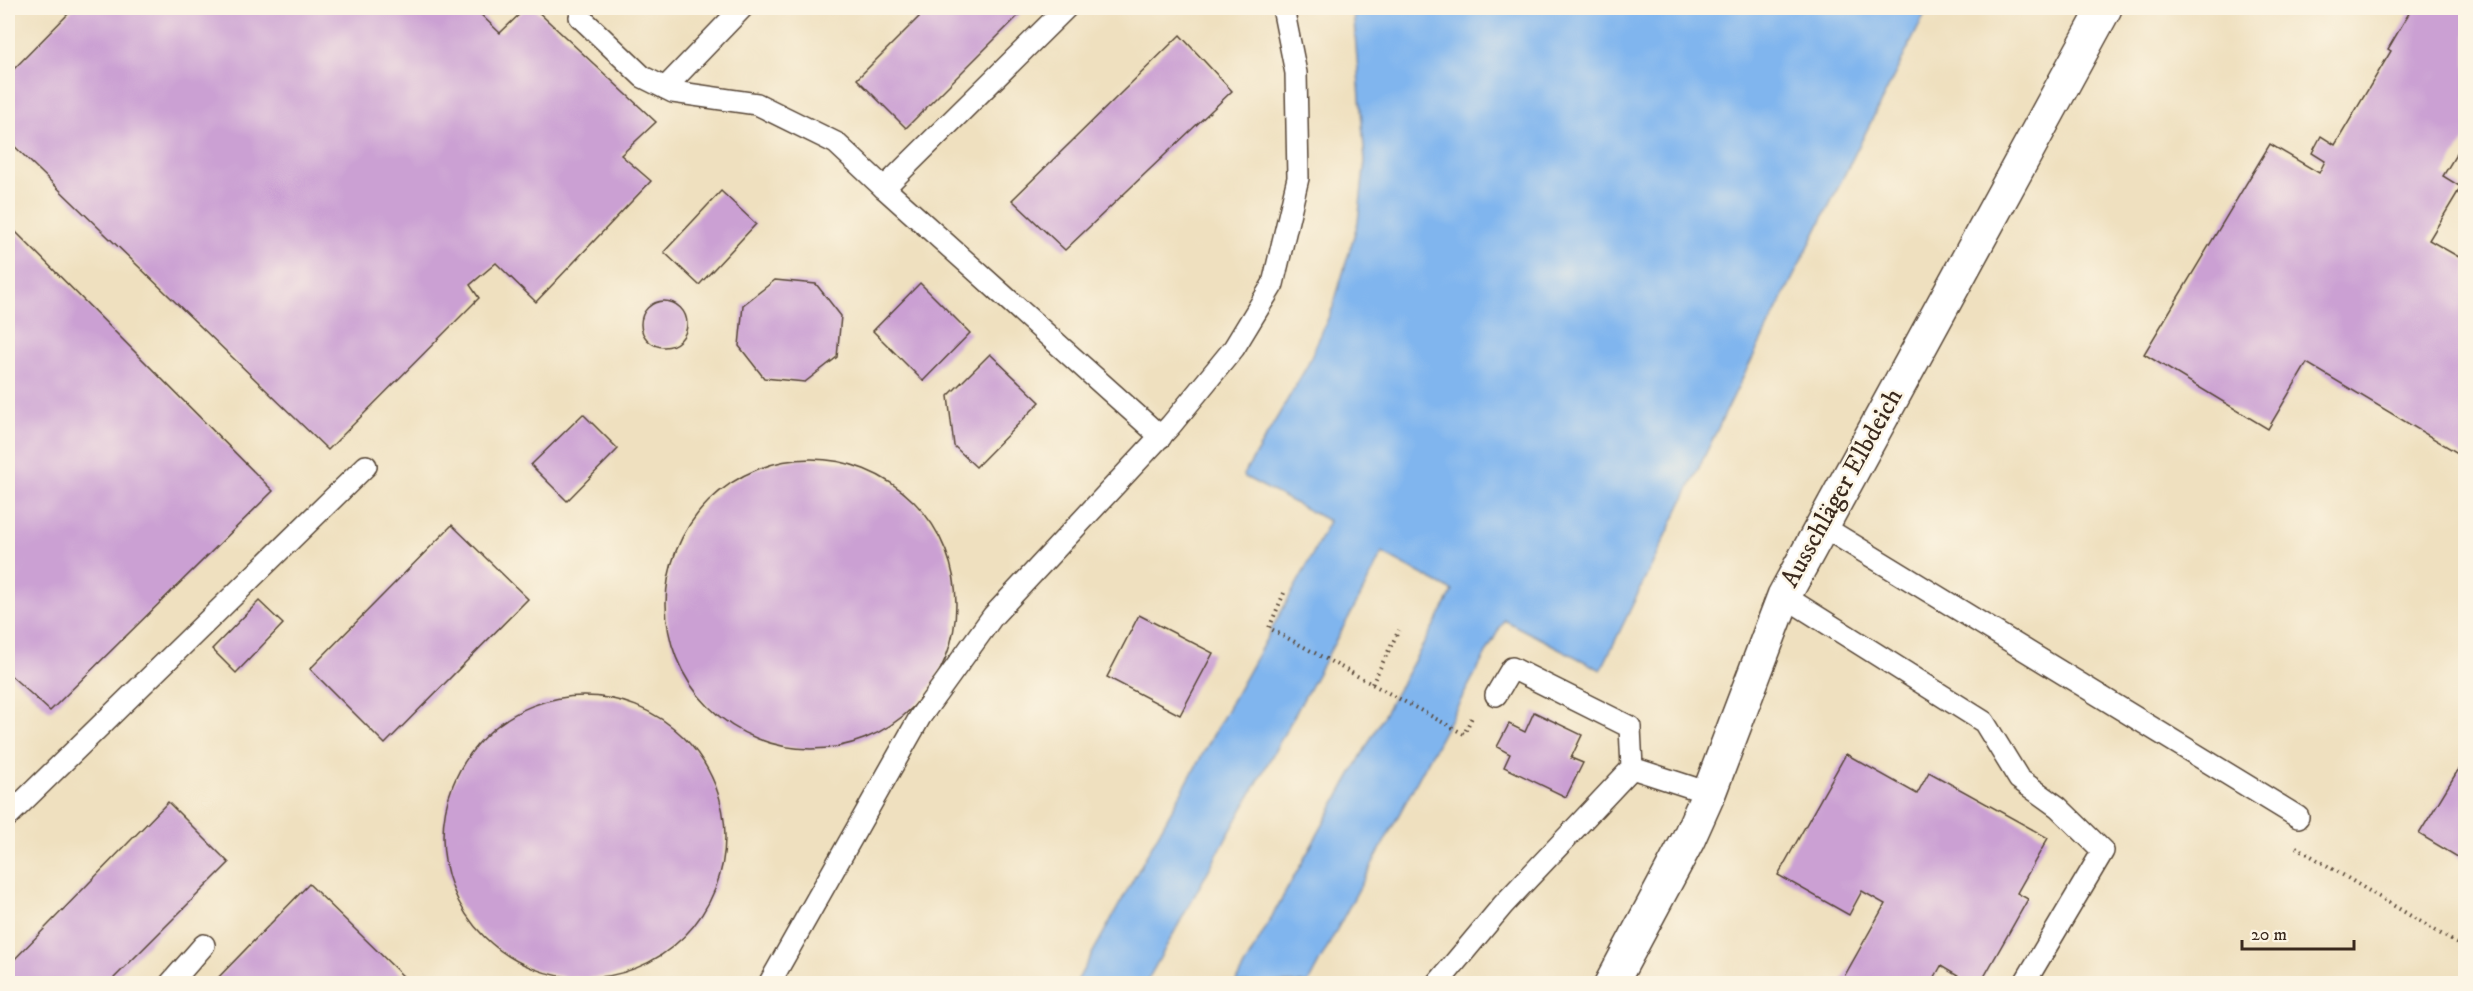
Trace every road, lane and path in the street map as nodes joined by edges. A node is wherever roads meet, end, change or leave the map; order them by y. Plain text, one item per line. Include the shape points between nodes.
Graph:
1 (742, 8) edge
2 (1066, 8) edge
3 (1283, 8) edge
4 (2104, 8) edge
5 (580, 11) edge
6 (665, 88) junction
7 (884, 188) junction
8 (1161, 437) junction
9 (366, 466) dead end
10 (1822, 526) junction
11 (1284, 593) dead end
12 (1784, 596) junction
13 (1399, 630) dead end
14 (1372, 684) junction
15 (1496, 695) dead end
16 (1464, 734) dead end
17 (1632, 768) junction
18 (1709, 793) junction
19 (8, 816) edge
20 (2298, 818) dead end
21 (2294, 846) dead end
22 (204, 945) dead end
23 (2466, 949) edge
24 (170, 984) edge
25 (769, 984) edge
26 (1437, 984) edge
27 (1611, 984) edge
28 (2024, 984) edge

1 - 6 lane
2 - 7 lane
3 - 8 lane via 1296,73 1298,178 1273,284 1234,348
4 - 10 street, Ausschläger Elbdeich
5 - 6 lane via 643,77
6 - 7 lane via 699,97 757,104 836,143
7 - 8 lane
8 - 25 lane via 993,616 920,717
9 - 19 lane
10 - 12 street, Ausschläger Elbdeich
10 - 20 lane
11 - 14 path via 1269,628
12 - 18 street, Ausschläger Elbdeich
12 - 28 lane via 1983,722 2019,779 2058,807 2103,851
13 - 14 path
14 - 16 path
15 - 17 lane via 1512,668 1630,727
17 - 18 lane
17 - 26 lane via 1503,905
18 - 27 street, Ausschläger Elbdeich
21 - 23 path
22 - 24 lane

